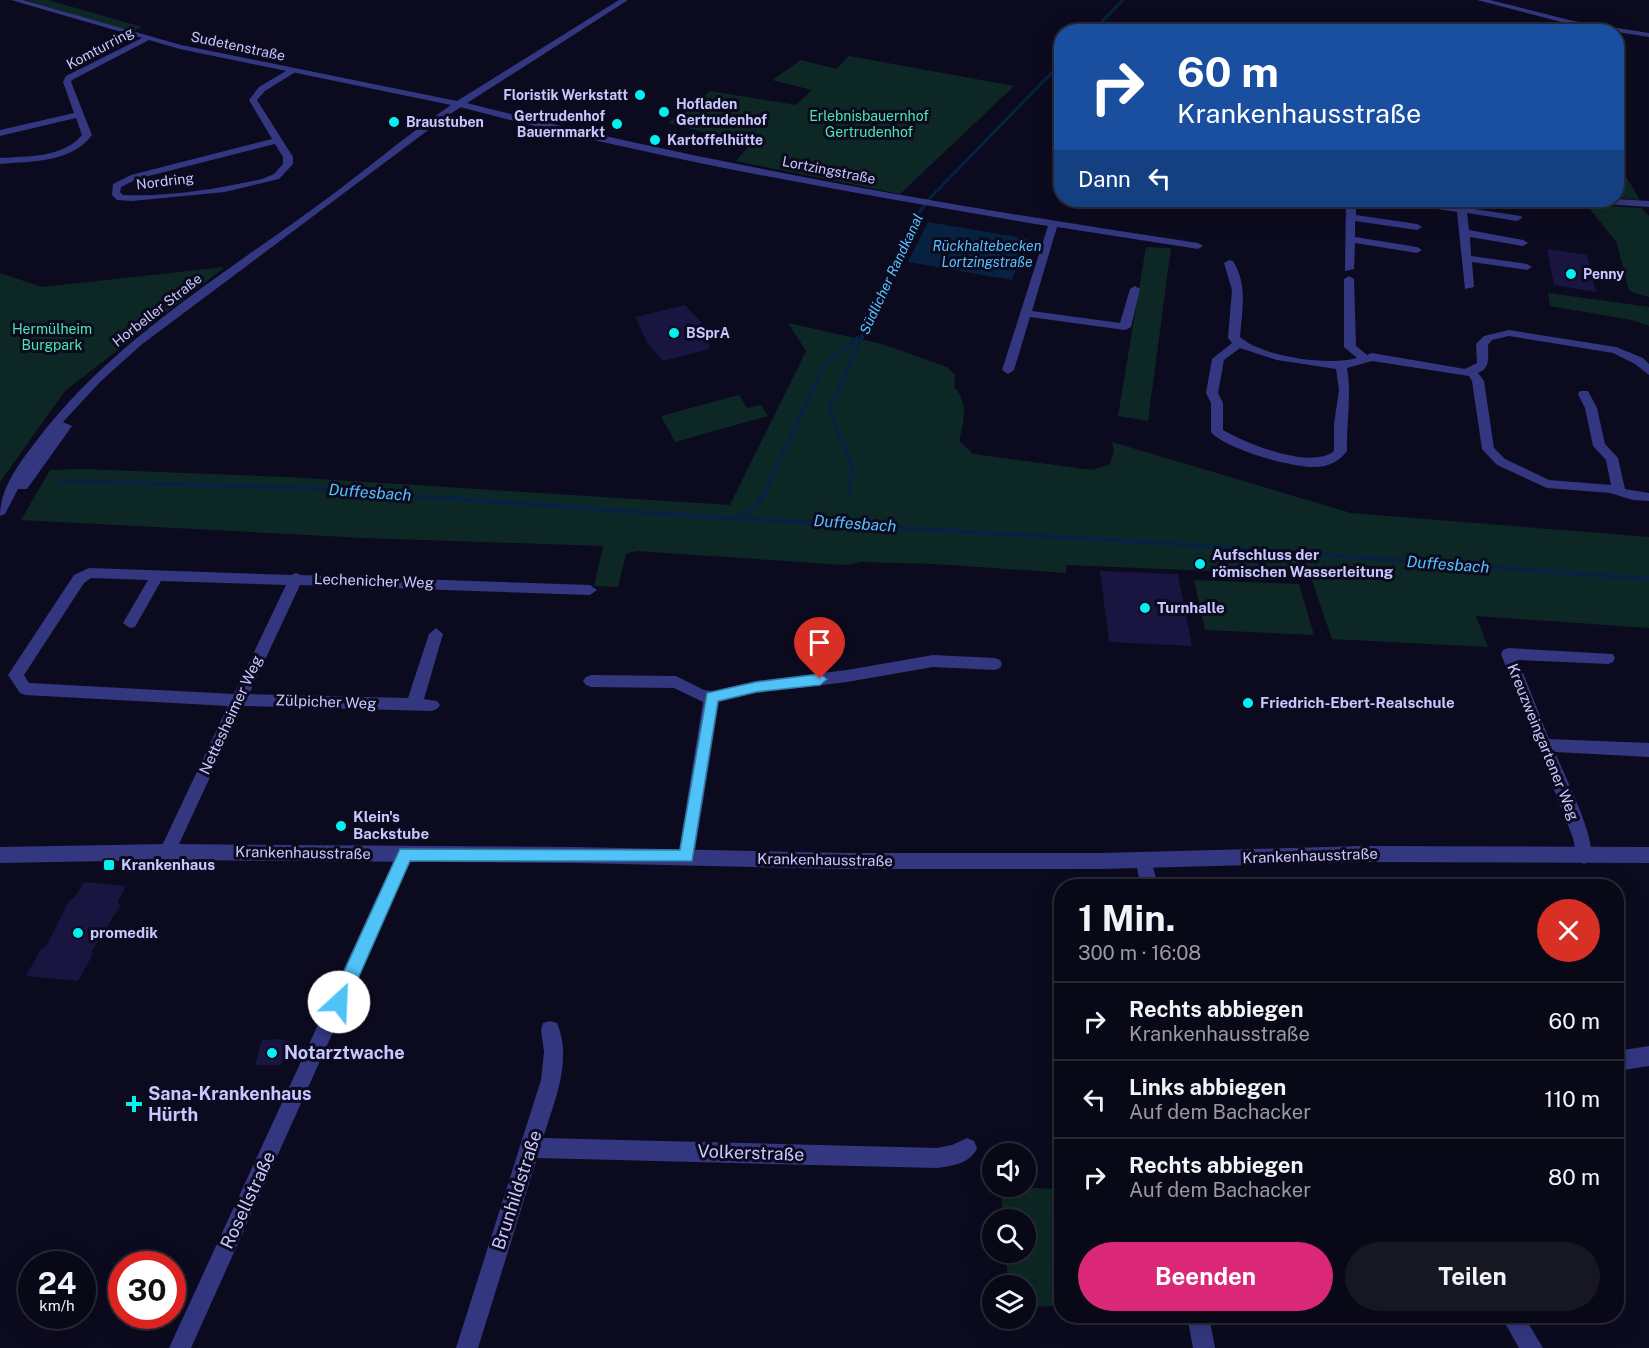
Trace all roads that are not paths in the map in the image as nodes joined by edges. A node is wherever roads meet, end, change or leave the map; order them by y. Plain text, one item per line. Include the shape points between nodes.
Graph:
1 (15, 0) edge
2 (624, 0) edge
3 (1480, 0) edge
4 (1579, 24) edge
5 (1624, 31) edge
6 (1649, 35) edge
7 (147, 39) junction
8 (291, 71) junction
9 (459, 104) junction
10 (79, 115) junction
11 (0, 134) edge
12 (278, 140) junction
13 (0, 161) edge
14 (1624, 202) edge
15 (1649, 204) edge
16 (1351, 207) edge
17 (1452, 207) edge
18 (1475, 207) edge
19 (1462, 209) junction
20 (1476, 211) junction
21 (1351, 217) junction
22 (1518, 218) dead end
23 (1053, 225) junction
24 (1417, 227) dead end
25 (1466, 233) junction
26 (1350, 239) junction
27 (1523, 243) dead end
28 (1198, 246) dead end
29 (1417, 250) dead end
30 (1467, 258) junction
31 (1229, 263) dead end
32 (1527, 267) dead end
33 (1469, 287) dead end
34 (1135, 289) dead end
35 (1026, 313) junction
36 (1238, 344) junction
37 (1364, 358) junction
38 (1341, 366) junction
39 (1008, 370) dead end
40 (1649, 371) edge
41 (1472, 372) junction
42 (1584, 394) dead end
43 (1619, 491) junction
44 (1649, 497) edge
45 (0, 512) edge
46 (157, 576) junction
47 (296, 579) junction
48 (590, 590) dead end
49 (130, 623) dead end
50 (436, 634) dead end
51 (1608, 658) dead end
52 (995, 664) dead end
53 (591, 681) dead end
54 (712, 697) junction
55 (238, 700) junction
56 (414, 705) junction
57 (432, 705) dead end
58 (1545, 745) junction
59 (1649, 750) edge
60 (167, 852) junction
61 (405, 854) junction
62 (0, 855) edge
63 (1649, 855) edge
64 (686, 856) junction
65 (1584, 856) junction
66 (1144, 861) junction
67 (1148, 879) edge
68 (550, 1030) dead end
69 (1649, 1056) edge
70 (1624, 1060) edge
71 (532, 1148) junction
72 (967, 1148) dead end
73 (1199, 1323) edge
74 (1516, 1323) edge
75 (180, 1348) edge
76 (467, 1348) edge
77 (1204, 1348) edge
78 (1532, 1348) edge

1 - 7 street, Sudetenstraße
2 - 9 street, Horbeller Straße
3 - 4 street
5 - 6 street
7 - 8 street, Sudetenstraße
7 - 10 street, Komturring via 69,78
8 - 9 street, Sudetenstraße
8 - 12 street, Nordring via 262,89 253,100
9 - 23 street, Lortzingstraße via 639,146
9 - 45 street, Horbeller Straße via 313,213 303,227 128,361 55,439
10 - 11 street
10 - 13 street, Komturring via 87,135 76,147
12 - 12 street, Nordring via 134,177 116,186 115,193 120,198 145,198 266,182 288,164
14 - 15 street
16 - 21 street
17 - 19 street
18 - 20 street
19 - 20 street
19 - 25 street
20 - 22 street
21 - 24 street
21 - 26 street
23 - 28 street, Lortzingstraße
23 - 35 street
25 - 27 street
25 - 30 street
26 - 29 street
26 - 37 street via 1350,347
30 - 32 street
30 - 33 street
31 - 36 street via 1236,273 1238,288 1234,338
34 - 35 street via 1125,327
35 - 39 street
36 - 38 street via 1250,350
36 - 38 street via 1218,359 1212,393 1217,403 1217,432 1230,440 1306,462 1328,460 1341,451 1345,390
37 - 38 street
37 - 41 street
40 - 41 street via 1639,361 1616,350 1509,333 1488,338 1482,344 1483,363
41 - 43 street via 1478,381 1491,455 1547,484
42 - 43 street via 1599,446 1612,458
43 - 44 street
46 - 47 street, Lechenicher Weg
46 - 49 street
46 - 55 street, Lechenicher Weg via 90,573 80,579 16,675 18,682 25,689
47 - 48 street, Lechenicher Weg
47 - 55 street, Nettesheimer Weg
50 - 56 street
51 - 58 street, Kreuzweingartener Weg via 1508,654
52 - 54 street via 933,661
53 - 54 street via 676,682 701,696
54 - 64 street
55 - 56 street, Zülpicher Weg
55 - 60 street, Nettesheimer Weg
56 - 57 street, Zülpicher Weg
58 - 59 street
58 - 65 street, Kreuzweingartener Weg via 1581,838
60 - 61 street, Krankenhausstraße
60 - 62 street, Krankenhausstraße
61 - 64 street, Krankenhausstraße
61 - 75 street, Rosellstraße
63 - 65 street, Krankenhausstraße
64 - 66 street, Krankenhausstraße via 845,861
65 - 66 street, Krankenhausstraße via 1362,854
66 - 67 street
68 - 71 street, Brunhildstraße via 554,1052 551,1080
69 - 70 street
71 - 72 street, Volkerstraße via 938,1158
71 - 76 street, Brunhildstraße
73 - 77 street
74 - 78 street

